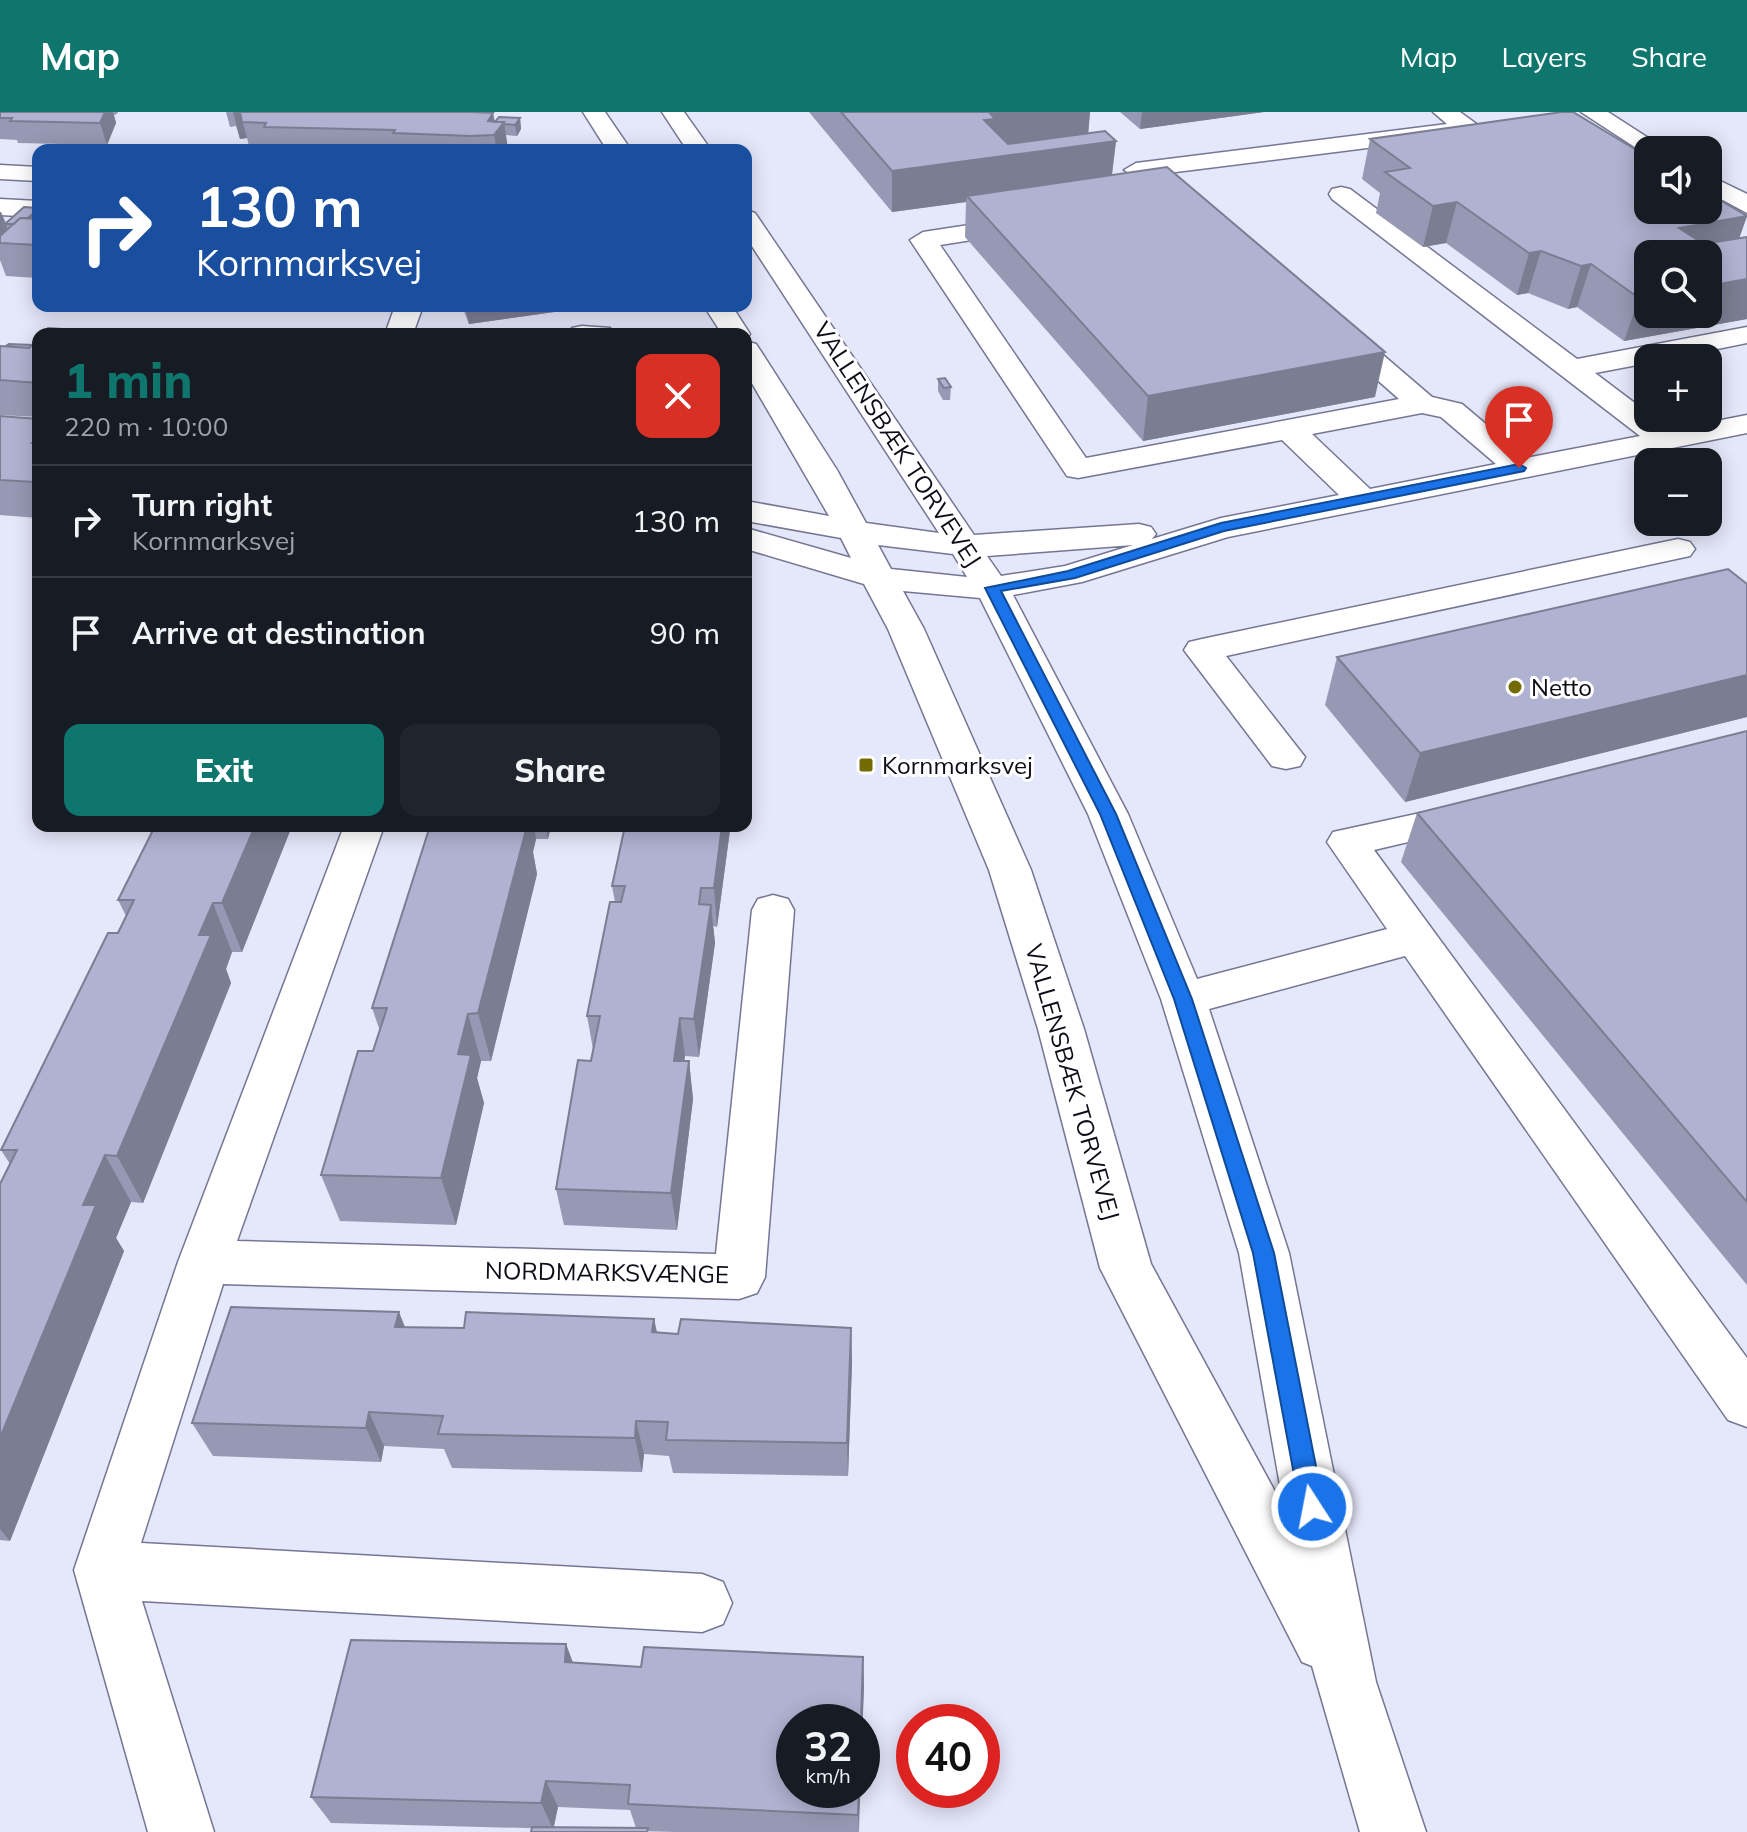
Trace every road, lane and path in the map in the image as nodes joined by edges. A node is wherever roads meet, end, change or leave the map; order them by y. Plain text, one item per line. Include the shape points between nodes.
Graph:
1 (594, 112) edge
2 (673, 112) edge
3 (1444, 112) edge
4 (1592, 112) edge
5 (1634, 137) edge
6 (615, 144) edge
7 (695, 144) edge
8 (1136, 170) edge
9 (0, 172) edge
10 (32, 174) edge
11 (1722, 190) edge
12 (1341, 194) dead end
13 (1745, 202) edge
14 (0, 207) edge
15 (32, 209) edge
16 (752, 227) edge
17 (1747, 335) edge
18 (752, 360) edge
19 (1572, 369) junction
20 (1422, 404) junction
21 (1747, 424) edge
22 (1289, 429) junction
23 (1663, 439) junction
24 (1519, 468) junction
25 (1362, 499) junction
26 (752, 513) edge
27 (1221, 528) junction
28 (752, 539) edge
29 (966, 545) junction
30 (1678, 549) dead end
31 (867, 554) junction
32 (992, 588) junction
33 (1286, 757) dead end
34 (1501, 808) edge
35 (362, 832) edge
36 (773, 910) dead end
37 (1417, 937) junction
38 (1183, 999) junction
39 (204, 1262) junction
40 (1747, 1402) edge
41 (103, 1570) junction
42 (702, 1603) dead end
43 (1345, 1682) junction
44 (181, 1832) edge
45 (1393, 1832) edge

1 - 6 street
2 - 7 street
3 - 8 street via 1470,128
4 - 5 street
9 - 10 street
11 - 13 street
12 - 19 street
14 - 15 street
16 - 29 street, VALLENSBÆK TORVEVEJ
17 - 19 street
18 - 31 street, VALLENSBÆK TORVEVEJ
19 - 23 street
20 - 22 street
20 - 22 street via 1186,199 923,240 1078,469
20 - 24 street via 1451,410
21 - 23 street
22 - 25 street
23 - 24 street
24 - 25 street
25 - 27 street
26 - 31 street
27 - 29 street
27 - 32 street via 1070,575
28 - 31 street
29 - 31 street
29 - 32 street, VALLENSBÆK TORVEVEJ
30 - 33 street via 1202,650
31 - 32 street via 933,586
31 - 43 street, VALLENSBÆK TORVEVEJ via 913,643 1010,870 1061,1029 1126,1268
32 - 38 street, VALLENSBÆK TORVEVEJ via 1108,814
34 - 37 street via 1347,842
35 - 39 street
36 - 39 street, NORDMARKSVÆNGE via 739,1277
37 - 38 street
37 - 40 street
38 - 43 street, VALLENSBÆK TORVEVEJ via 1264,1253
39 - 41 street
41 - 42 street
41 - 44 street
43 - 45 street, VALLENSBÆK TORVEVEJ

